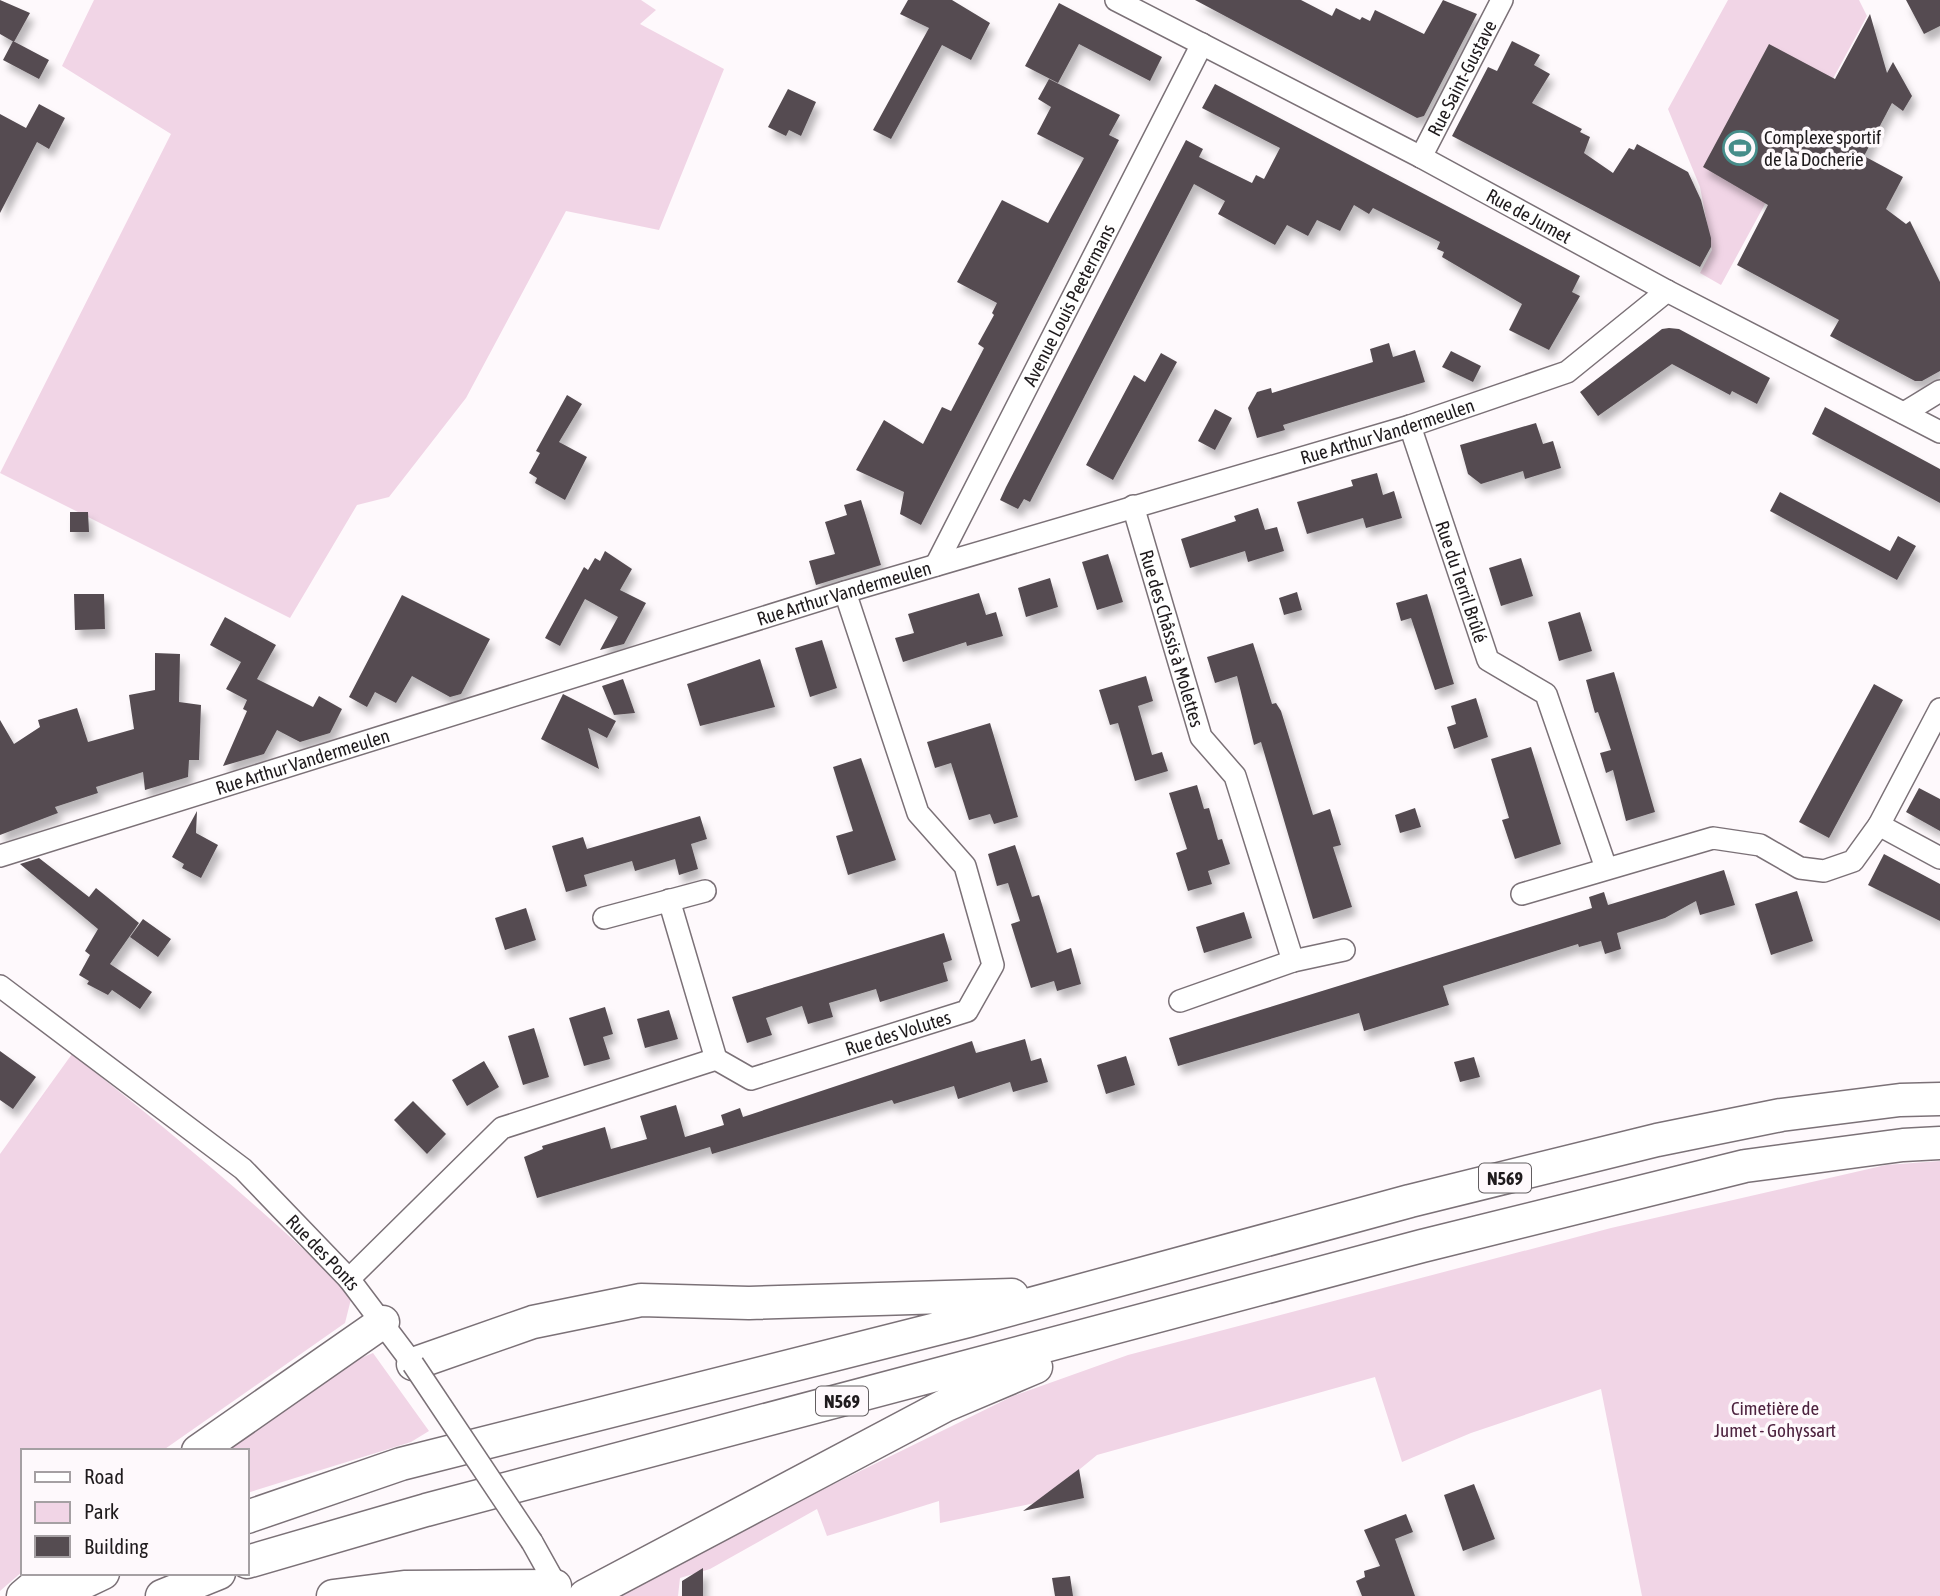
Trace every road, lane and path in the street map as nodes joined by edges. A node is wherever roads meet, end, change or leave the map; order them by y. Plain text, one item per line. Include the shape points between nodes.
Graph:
1 (1116, 0) edge
2 (1502, 0) edge
3 (1202, 44) junction
4 (1421, 157) junction
5 (1667, 291) junction
6 (1940, 391) edge
7 (1904, 413) junction
8 (1410, 426) junction
9 (1940, 432) edge
10 (1133, 506) junction
11 (936, 565) junction
12 (845, 592) junction
13 (1940, 709) edge
14 (1879, 825) junction
15 (0, 856) edge
16 (1940, 858) edge
17 (1606, 868) junction
18 (705, 891) dead end
19 (1522, 894) dead end
20 (669, 900) junction
21 (604, 918) dead end
22 (1344, 950) dead end
23 (1293, 961) junction
24 (0, 986) edge
25 (1180, 1001) dead end
26 (716, 1059) junction
27 (1940, 1099) edge
28 (1940, 1143) edge
29 (349, 1279) junction
30 (1077, 1292) junction
31 (383, 1322) junction
32 (1137, 1323) junction
33 (414, 1364) junction
34 (201, 1449) edge
35 (248, 1517) edge
36 (248, 1562) edge
37 (48, 1575) edge
38 (99, 1575) edge
39 (214, 1575) edge
40 (559, 1591) edge
41 (23, 1596) edge
42 (55, 1596) edge
43 (162, 1596) edge
44 (333, 1596) edge
45 (585, 1596) edge

1 - 3 street, Rue de Jumet
2 - 4 street, Rue Saint-Gustave
3 - 4 street, Rue de Jumet
3 - 11 street, Avenue Louis Peetermans
4 - 5 street, Rue de Jumet
5 - 7 street, Rue de Jumet
5 - 8 street, Rue Arthur Vandermeulen via 1567,372
6 - 7 street
7 - 9 street, Rue de Jumet
8 - 10 street, Rue Arthur Vandermeulen
8 - 17 street, Rue du Terril Brûlé via 1488,660 1546,694
10 - 11 street, Rue Arthur Vandermeulen
10 - 23 street, Rue des Châssis à Molettes via 1201,737 1236,776
11 - 12 street, Rue Arthur Vandermeulen
12 - 15 street, Rue Arthur Vandermeulen
12 - 26 street, Rue des Volutes via 918,813 965,866 993,965 967,1011 751,1079
13 - 14 street
14 - 16 street
14 - 17 street via 1853,861 1824,871 1800,868 1760,845 1713,838
17 - 19 street
18 - 20 street
20 - 21 street
20 - 26 street
22 - 23 street
23 - 25 street
24 - 29 street, Rue des Ponts via 243,1169
26 - 29 street via 502,1128
27 - 30 highway, N569 via 1781,1115 1657,1140 1410,1201
28 - 32 highway, N569 via 1745,1166
29 - 31 street, Rue des Ponts
30 - 33 highway via 776,1303 641,1300 533,1322
30 - 35 highway, N569 via 401,1464
31 - 33 street, Rue des Ponts
31 - 34 highway
32 - 36 highway, N569 via 426,1510
32 - 45 highway via 944,1406
33 - 40 street, Rue des Ponts, bridge via 532,1542
37 - 41 highway
38 - 42 highway
39 - 43 highway
40 - 44 highway via 404,1587

